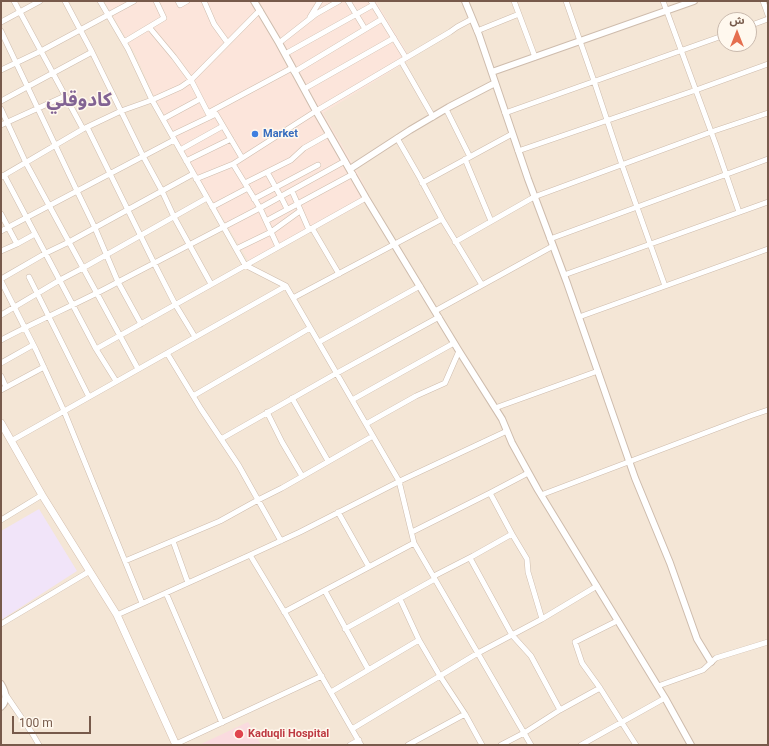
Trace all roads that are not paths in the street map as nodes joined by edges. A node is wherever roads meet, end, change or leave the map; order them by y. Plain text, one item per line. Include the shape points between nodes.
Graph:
1 (14, 1) edge
2 (40, 1) edge
3 (65, 1) edge
4 (100, 1) edge
5 (134, 1) edge
6 (178, 1) edge
7 (187, 1) edge
8 (204, 1) edge
9 (320, 1) edge
10 (339, 1) edge
11 (348, 1) edge
12 (465, 1) edge
13 (514, 1) edge
14 (566, 1) edge
15 (663, 1) edge
16 (694, 1) edge
17 (763, 1) edge
18 (157, 2) edge
19 (372, 3) edge
20 (257, 4) edge
21 (666, 11) junction
22 (20, 12) junction
23 (519, 14) junction
24 (108, 15) junction
25 (356, 15) junction
26 (768, 15) edge
27 (309, 19) junction
28 (382, 19) junction
29 (472, 19) junction
30 (768, 19) edge
31 (1, 22) edge
32 (757, 23) edge
33 (149, 27) junction
34 (365, 29) junction
35 (81, 30) junction
36 (477, 30) junction
37 (1, 31) edge
38 (394, 38) junction
39 (717, 38) edge
40 (124, 42) junction
41 (227, 42) junction
42 (279, 42) junction
43 (580, 42) junction
44 (41, 51) junction
45 (681, 51) junction
46 (92, 52) junction
47 (285, 54) junction
48 (535, 57) junction
49 (406, 58) junction
50 (401, 61) junction
51 (16, 63) junction
52 (768, 64) edge
53 (1, 70) edge
54 (293, 70) junction
55 (492, 72) junction
56 (53, 73) junction
57 (190, 80) junction
58 (594, 81) junction
59 (495, 83) junction
60 (27, 87) junction
61 (304, 89) junction
62 (696, 90) junction
63 (65, 96) junction
64 (200, 99) junction
65 (152, 100) junction
66 (1, 101) edge
67 (38, 108) junction
68 (1, 109) edge
69 (446, 109) junction
70 (120, 111) junction
71 (316, 111) junction
72 (505, 113) junction
73 (768, 113) edge
74 (209, 115) junction
75 (433, 117) junction
76 (163, 119) junction
77 (607, 120) junction
78 (7, 122) junction
79 (1, 124) edge
80 (223, 126) junction
81 (85, 128) junction
82 (711, 132) junction
83 (329, 134) junction
84 (512, 134) junction
85 (173, 137) junction
86 (397, 138) junction
87 (231, 139) junction
88 (55, 145) junction
89 (180, 150) junction
90 (518, 150) junction
91 (143, 156) junction
92 (242, 158) junction
93 (468, 158) junction
94 (768, 159) edge
95 (186, 161) junction
96 (345, 161) junction
97 (26, 163) junction
98 (233, 164) junction
99 (318, 165) dead end
100 (622, 165) junction
101 (351, 171) junction
102 (267, 172) junction
103 (110, 174) junction
104 (193, 174) junction
105 (726, 174) junction
106 (3, 176) edge
107 (196, 179) junction
108 (422, 182) junction
109 (246, 186) junction
110 (276, 187) junction
111 (78, 190) junction
112 (162, 191) junction
113 (292, 191) junction
114 (281, 196) junction
115 (534, 197) junction
116 (207, 198) junction
117 (254, 198) junction
118 (366, 198) junction
119 (768, 202) edge
120 (298, 204) junction
121 (49, 206) junction
122 (212, 207) junction
123 (637, 207) junction
124 (260, 208) junction
125 (287, 209) junction
126 (128, 210) junction
127 (300, 211) junction
128 (740, 212) junction
129 (1, 214) edge
130 (174, 217) junction
131 (26, 218) junction
132 (442, 219) junction
133 (266, 221) junction
134 (491, 221) junction
135 (8, 227) junction
136 (223, 227) junction
137 (95, 228) junction
138 (310, 229) junction
139 (1, 231) edge
140 (271, 232) junction
141 (35, 234) junction
142 (140, 236) junction
143 (550, 239) junction
144 (69, 242) junction
145 (455, 242) junction
146 (17, 244) junction
147 (395, 244) junction
148 (650, 244) junction
149 (189, 245) junction
150 (553, 246) junction
151 (278, 247) junction
152 (236, 249) junction
153 (768, 249) edge
154 (1, 251) edge
155 (46, 253) junction
156 (107, 255) junction
157 (154, 263) junction
158 (245, 265) junction
159 (83, 268) junction
160 (339, 274) junction
161 (564, 275) junction
162 (29, 277) dead end
163 (1, 280) edge
164 (60, 280) junction
165 (118, 282) junction
166 (211, 284) junction
167 (482, 285) junction
168 (286, 286) junction
169 (420, 286) junction
170 (665, 286) junction
171 (38, 294) junction
172 (97, 294) junction
173 (293, 298) junction
174 (73, 304) junction
175 (175, 304) junction
176 (14, 307) junction
177 (435, 311) junction
178 (1, 315) edge
179 (49, 317) junction
180 (579, 317) junction
181 (438, 318) junction
182 (141, 324) junction
183 (24, 327) junction
184 (310, 328) junction
185 (120, 336) junction
186 (195, 337) junction
187 (1, 340) edge
188 (319, 342) junction
189 (454, 343) junction
190 (33, 345) junction
191 (96, 349) junction
192 (459, 351) junction
193 (167, 353) junction
194 (1, 363) edge
195 (44, 367) junction
196 (138, 369) junction
197 (598, 371) junction
198 (337, 373) junction
199 (1, 376) edge
200 (116, 382) junction
201 (6, 386) junction
202 (1, 390) edge
203 (193, 396) junction
204 (90, 397) junction
205 (292, 398) junction
206 (352, 400) junction
207 (495, 408) junction
208 (64, 410) junction
209 (768, 410) edge
210 (267, 412) junction
211 (366, 424) junction
212 (2, 428) edge
213 (507, 431) junction
214 (373, 436) junction
215 (221, 439) junction
216 (11, 441) junction
217 (328, 461) junction
218 (630, 462) junction
219 (528, 472) junction
220 (302, 476) junction
221 (399, 481) junction
222 (490, 493) junction
223 (42, 495) junction
224 (541, 495) junction
225 (258, 500) junction
226 (338, 512) junction
227 (1, 520) edge
228 (412, 532) junction
229 (512, 534) junction
230 (173, 541) junction
231 (281, 541) junction
232 (414, 543) junction
233 (250, 555) junction
234 (470, 558) junction
235 (125, 561) junction
236 (370, 567) junction
237 (90, 571) junction
238 (434, 578) junction
239 (188, 583) junction
240 (597, 586) junction
241 (325, 591) junction
242 (166, 593) junction
243 (400, 599) junction
244 (142, 603) junction
245 (284, 612) junction
246 (117, 615) junction
247 (542, 619) junction
248 (617, 621) junction
249 (1, 624) edge
250 (346, 628) junction
251 (512, 635) junction
252 (419, 640) junction
253 (768, 642) edge
254 (478, 653) junction
255 (711, 662) junction
256 (368, 670) junction
257 (322, 676) junction
258 (440, 676) junction
259 (1, 684) edge
260 (658, 686) junction
261 (600, 688) junction
262 (331, 692) junction
263 (6, 695) junction
264 (665, 698) junction
265 (1, 707) edge
266 (560, 710) junction
267 (465, 714) junction
268 (622, 722) junction
269 (222, 723) junction
270 (352, 729) junction
271 (524, 733) junction
272 (360, 743) edge
273 (176, 744) edge
274 (410, 744) edge
275 (39, 745) edge
276 (350, 745) edge
277 (482, 745) edge
278 (501, 745) edge
279 (531, 745) edge
280 (581, 745) edge
281 (636, 745) edge
282 (691, 745) edge

1 - 22 street
2 - 22 street
3 - 35 street
4 - 24 street
5 - 24 street
6 - 7 street via 180,5
8 - 41 street via 214,24
9 - 27 street
10 - 27 street
11 - 25 street
12 - 29 street
13 - 23 street
14 - 43 street
15 - 21 street
16 - 21 street
17 - 26 street
18 - 33 street via 164,18
19 - 25 street
19 - 28 street
20 - 41 street
20 - 42 street
21 - 43 street
21 - 45 street
22 - 31 street
22 - 44 street
23 - 36 street
23 - 48 street
24 - 35 street
24 - 40 street
25 - 34 street
25 - 47 street
27 - 42 street
28 - 34 street
28 - 38 street
29 - 36 street
29 - 49 street
30 - 32 street
33 - 40 street
33 - 57 street
34 - 54 street
35 - 44 street
35 - 46 street
36 - 55 street
37 - 51 street
38 - 49 street
38 - 61 street
39 - 45 street
40 - 65 street
41 - 57 street
42 - 47 street
43 - 48 street
43 - 58 street
44 - 51 street
44 - 56 street
45 - 58 street
45 - 62 street
46 - 56 street
46 - 70 street
47 - 54 street
48 - 55 street
49 - 50 street
50 - 71 street
50 - 75 street
51 - 53 street
51 - 60 street
52 - 62 street
54 - 61 street
54 - 74 street
55 - 59 street
56 - 60 street
56 - 63 street
57 - 64 street
57 - 65 street via 181,87
58 - 72 street
58 - 77 street
59 - 69 street
59 - 72 street
60 - 66 street
60 - 67 street
61 - 71 street
62 - 77 street
62 - 82 street
63 - 67 street
63 - 81 street
64 - 74 street
64 - 76 street
65 - 70 street
65 - 76 street
67 - 78 street
67 - 88 street
68 - 78 street
69 - 75 street
69 - 93 street
70 - 81 street
70 - 91 street
71 - 83 street
71 - 92 street
72 - 84 street
73 - 82 street
74 - 80 street via 216,114
74 - 85 street
75 - 86 street
76 - 85 street
77 - 90 street
77 - 100 street
78 - 79 street
78 - 97 street
80 - 87 street
80 - 89 street
81 - 88 street
81 - 103 street
82 - 100 street
82 - 105 street
83 - 96 street
83 - 102 street via 304,148 291,160
84 - 90 street
84 - 93 street
85 - 89 street
85 - 91 street
86 - 101 street
86 - 108 street
87 - 92 street
87 - 95 street
88 - 97 street
88 - 111 street
89 - 95 street
90 - 115 street
91 - 103 street
91 - 112 street
92 - 98 street
93 - 108 street
93 - 134 street
94 - 105 street
95 - 104 street
96 - 101 street
96 - 113 street
97 - 106 street
97 - 121 street
98 - 107 street
98 - 109 street
99 - 110 street
100 - 115 street
100 - 123 street
101 - 118 street
101 - 120 street
102 - 109 street
102 - 110 street
103 - 111 street
103 - 126 street
104 - 107 street
104 - 112 street
105 - 123 street
105 - 128 street
106 - 131 street
107 - 116 street
108 - 132 street
109 - 117 street
109 - 122 street
110 - 114 street
110 - 117 street
111 - 121 street
111 - 137 street
112 - 126 street
112 - 130 street
113 - 114 street
113 - 120 street
114 - 124 street
114 - 125 street
115 - 134 street
115 - 143 street
116 - 122 street
116 - 130 street
117 - 124 street
118 - 138 street
118 - 147 street
119 - 128 street
120 - 125 street
120 - 127 street
121 - 131 street
121 - 144 street
122 - 136 street
123 - 143 street
123 - 148 street
124 - 133 street
124 - 136 street
125 - 133 street
126 - 137 street
126 - 142 street
127 - 138 street
127 - 140 street
128 - 148 street
129 - 135 street
130 - 142 street
130 - 149 street
131 - 135 street
131 - 141 street
132 - 145 street
132 - 147 street
133 - 140 street
134 - 145 street
135 - 139 street
135 - 146 street
136 - 149 street
136 - 152 street
137 - 144 street
137 - 156 street
138 - 151 street
138 - 160 street
140 - 151 street
140 - 152 street
141 - 146 street
141 - 155 street
142 - 156 street
142 - 157 street
143 - 150 street
144 - 155 street
144 - 159 street
145 - 167 street
146 - 154 street
147 - 160 street
147 - 169 street
148 - 161 street
148 - 170 street
149 - 157 street
149 - 166 street
150 - 161 street
150 - 167 street
151 - 158 street
152 - 158 street
153 - 170 street
155 - 163 street
155 - 164 street
156 - 159 street
156 - 165 street
157 - 165 street
157 - 175 street
158 - 166 street
158 - 168 street
159 - 164 street
159 - 172 street
160 - 173 street
161 - 180 street
162 - 171 street
163 - 176 street
164 - 171 street
164 - 174 street
165 - 172 street
165 - 182 street
166 - 175 street
167 - 177 street
168 - 173 street
168 - 186 street
169 - 177 street
169 - 188 street
170 - 180 street
171 - 176 street
171 - 179 street
172 - 174 street
172 - 185 street
173 - 184 street
174 - 179 street
174 - 191 street
175 - 182 street
175 - 186 street
176 - 178 street
176 - 183 street
177 - 181 street
179 - 183 street
179 - 204 street
180 - 197 street
181 - 189 street
181 - 198 street
182 - 185 street
183 - 187 street
183 - 190 street
184 - 188 street
184 - 203 street
185 - 191 street
185 - 196 street
186 - 193 street
188 - 198 street
189 - 192 street
189 - 206 street
190 - 194 street
190 - 195 street
191 - 200 street
192 - 207 street
192 - 211 street via 445,383
193 - 196 street
193 - 203 street
195 - 201 street
195 - 208 street
196 - 200 street
197 - 207 street
197 - 218 street
198 - 205 street
198 - 206 street
199 - 201 street
200 - 204 street
201 - 202 street
203 - 215 street
204 - 208 street
205 - 210 street
205 - 217 street
206 - 211 street
207 - 213 street
208 - 216 street
208 - 235 street
209 - 218 street
210 - 215 street
210 - 220 street
211 - 214 street
212 - 216 main road
213 - 219 street
213 - 221 street
214 - 217 street
214 - 221 street
215 - 225 street
216 - 223 main road
217 - 220 street
218 - 224 street
218 - 255 street via 697,638
219 - 222 street
219 - 224 street
220 - 225 street
221 - 226 street
221 - 228 street
222 - 228 street
222 - 229 street
223 - 227 street
223 - 237 main road
224 - 240 street
225 - 230 street
225 - 231 street
226 - 231 street
226 - 236 street
228 - 232 street
229 - 234 street
229 - 247 street via 527,558 528,572
230 - 235 street
230 - 239 street
231 - 233 street
232 - 236 street
232 - 238 street
233 - 239 street
233 - 245 street
234 - 238 street
234 - 251 street
235 - 244 street
236 - 241 street
237 - 246 main road
237 - 249 street
238 - 243 street
238 - 254 street
239 - 242 street
240 - 247 street
240 - 248 street
241 - 245 street
241 - 250 street
242 - 244 street
242 - 269 street
243 - 250 street
243 - 252 street
244 - 246 street
245 - 257 street
246 - 273 main road
247 - 251 street
248 - 260 street
248 - 261 street via 575,642 582,663
250 - 256 street
251 - 254 street
251 - 266 street via 530,656
252 - 256 street
252 - 258 street
253 - 255 street via 716,658
254 - 258 street
254 - 271 street
255 - 260 street via 703,670
256 - 262 street
257 - 262 street
257 - 269 street
258 - 267 street
258 - 270 street
259 - 263 street
260 - 264 street
261 - 266 street
261 - 268 street
262 - 270 street
263 - 265 street
263 - 275 street
264 - 268 street
264 - 282 street
266 - 271 street
267 - 274 street
267 - 277 street
268 - 280 street
268 - 281 street
269 - 273 street
270 - 272 street
271 - 278 street
271 - 279 street
272 - 276 street

